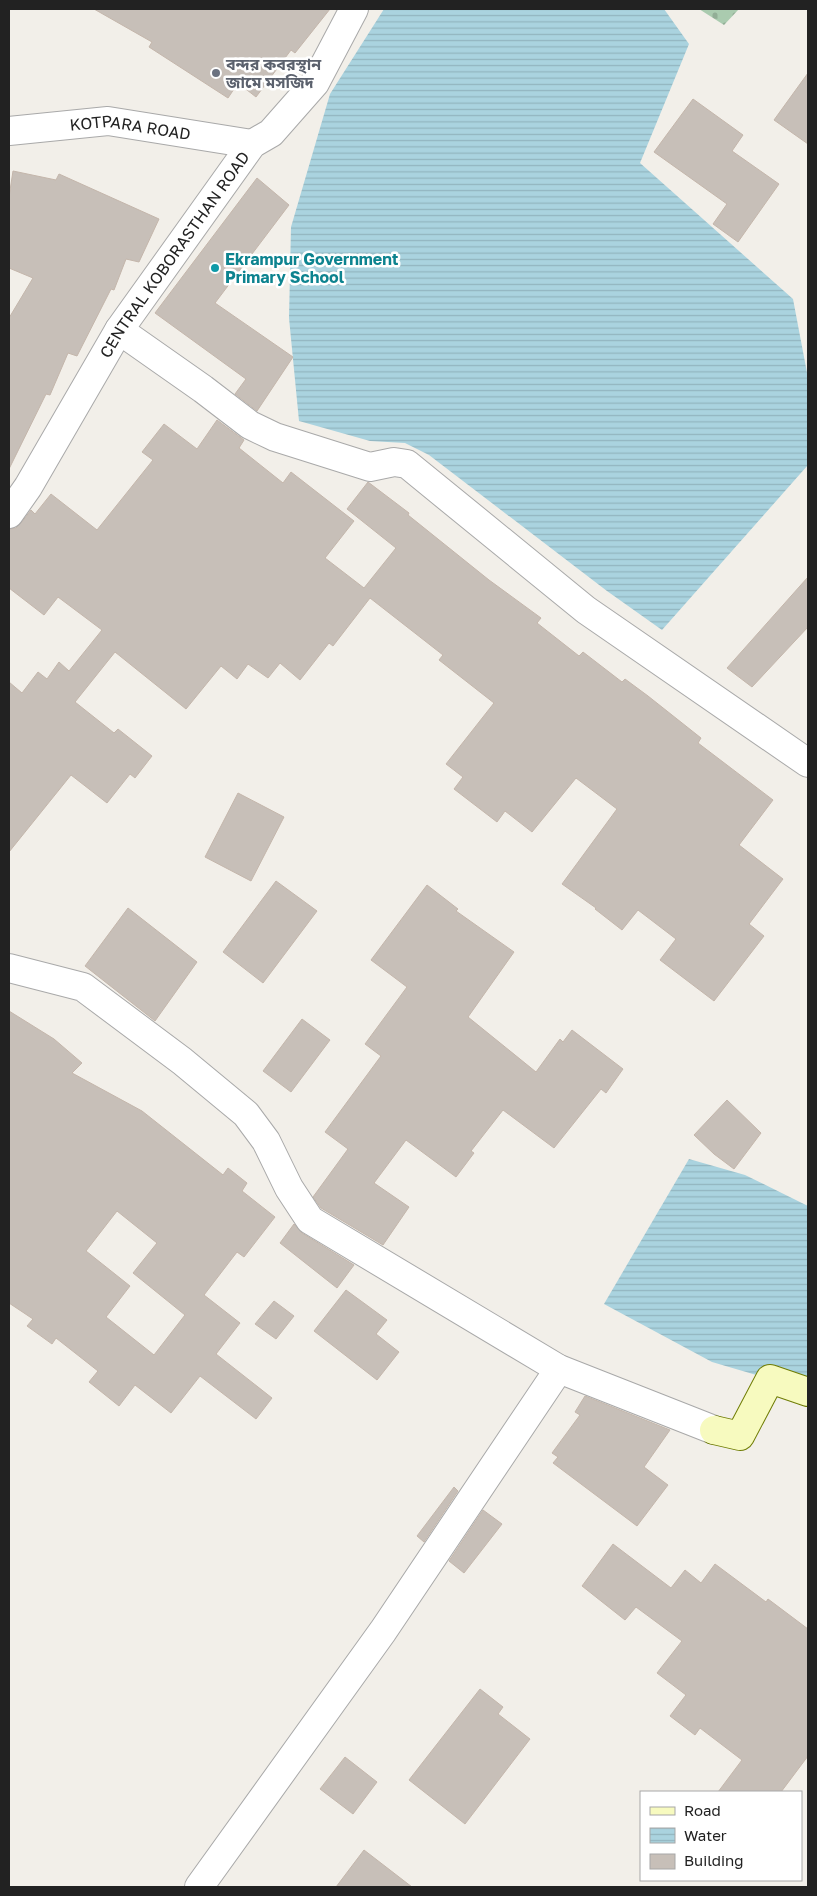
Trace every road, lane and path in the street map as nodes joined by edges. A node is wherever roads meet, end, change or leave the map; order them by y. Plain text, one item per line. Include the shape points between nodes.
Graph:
1 (354, 9) edge
2 (9, 131) edge
3 (252, 144) junction
4 (119, 330) junction
5 (9, 514) edge
6 (808, 763) edge
7 (9, 968) edge
8 (559, 1369) junction
9 (808, 1392) edge
10 (199, 1887) edge

1 - 3 street, CENTRAL KOBORASTHAN ROAD via 315,83 271,133
2 - 3 street, KOTPARA ROAD via 108,121
3 - 4 street, CENTRAL KOBORASTHAN ROAD
4 - 5 street, CENTRAL KOBORASTHAN ROAD
4 - 6 street via 250,425 275,437 370,467 394,462 407,464 586,610
7 - 8 street via 83,987 246,1114 266,1141 289,1188 310,1220
8 - 9 street via 714,1430 740,1436 770,1379
8 - 10 street via 382,1631

